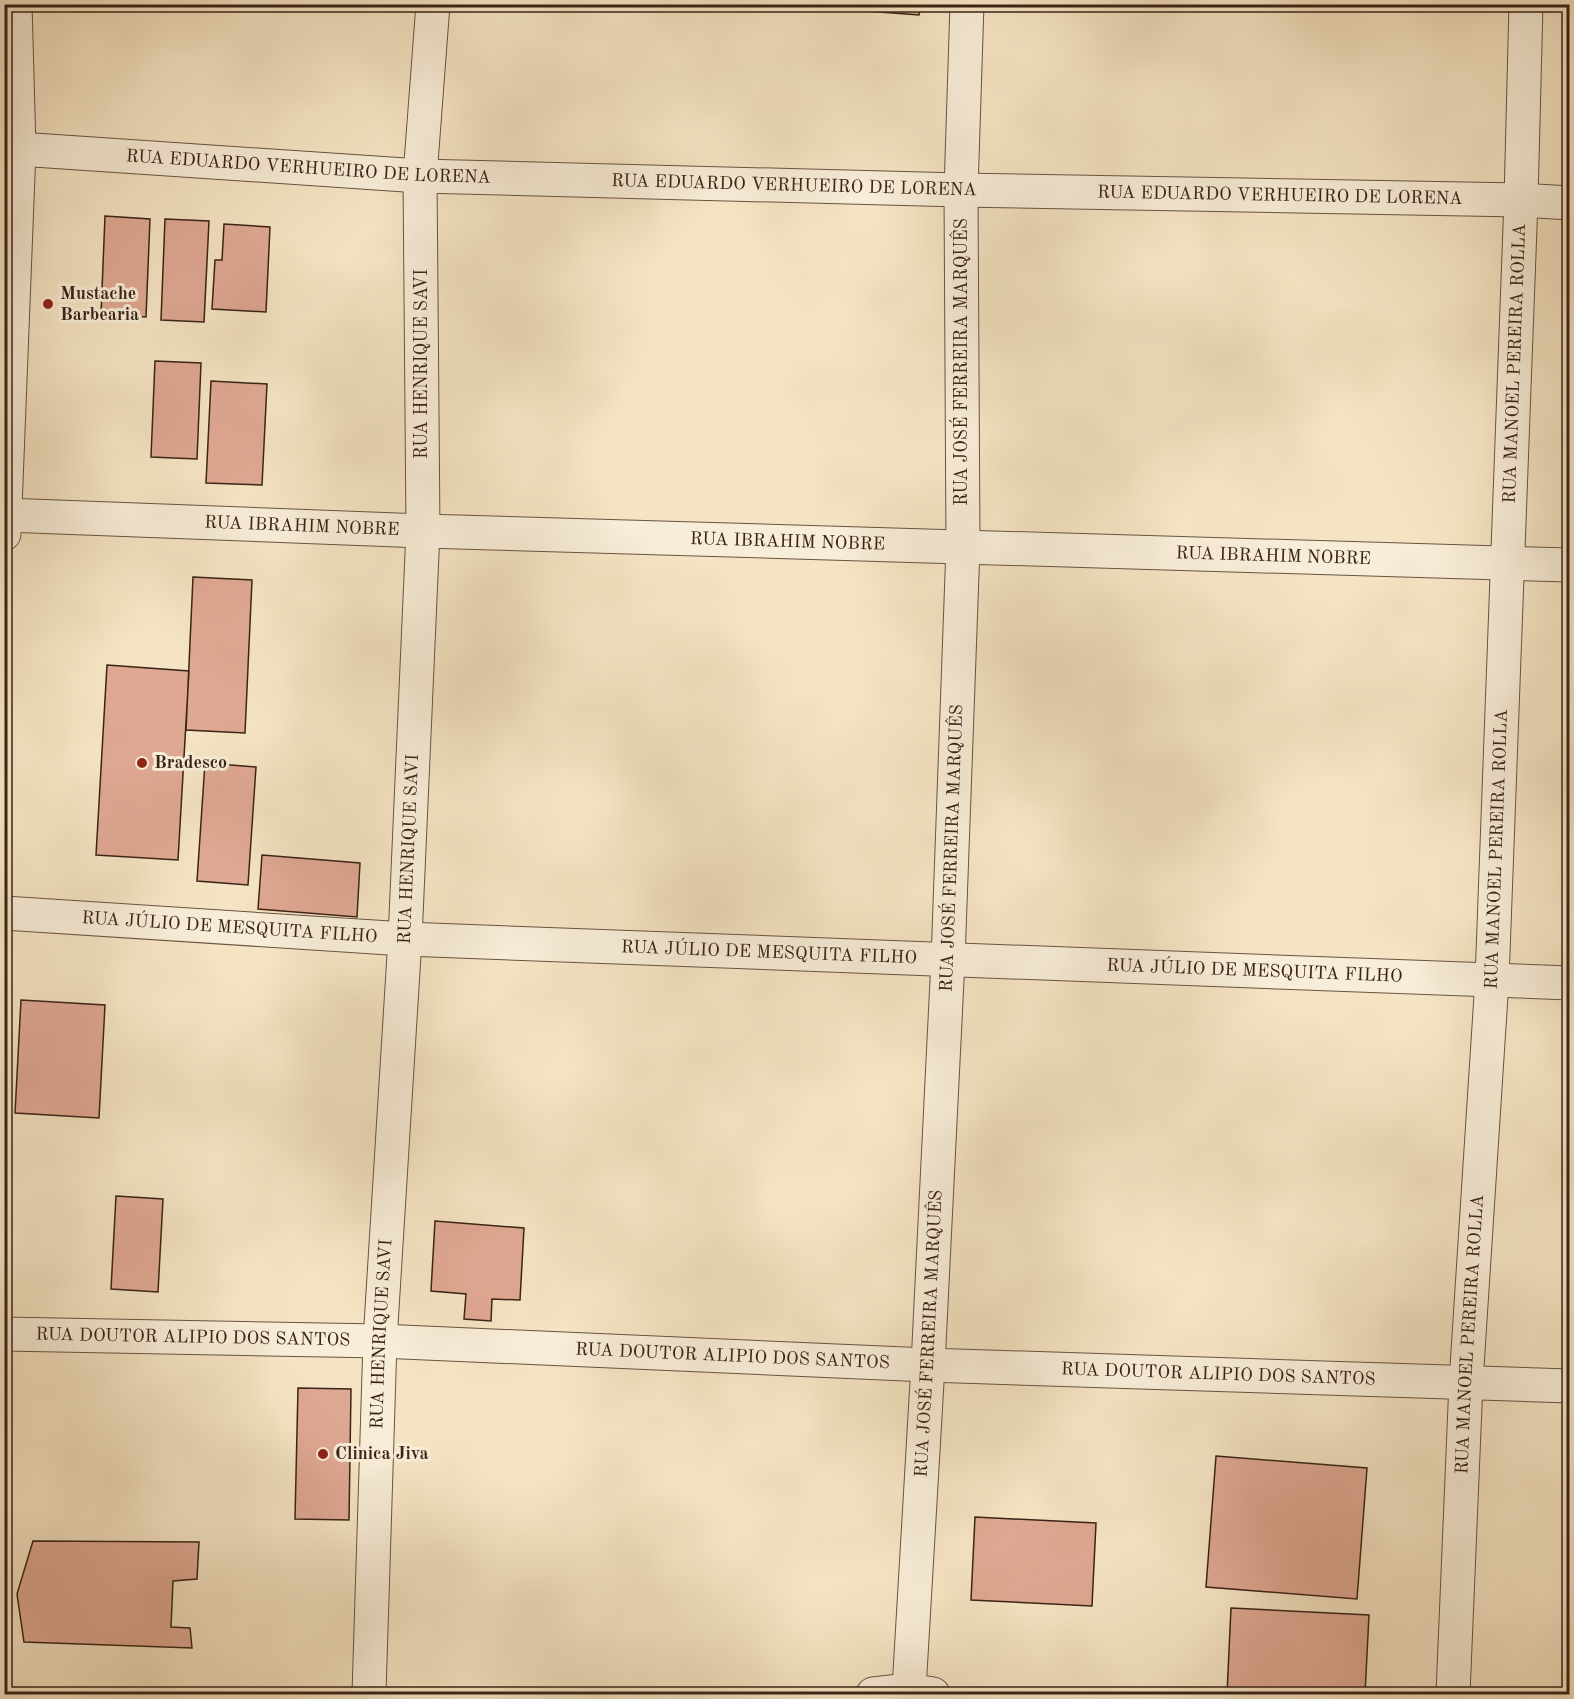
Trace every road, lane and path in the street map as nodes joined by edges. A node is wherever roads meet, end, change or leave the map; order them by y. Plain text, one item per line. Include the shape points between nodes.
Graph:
1 (15, 4) edge
2 (433, 4) edge
3 (968, 4) edge
4 (1526, 4) edge
5 (19, 148) junction
6 (420, 176) junction
7 (961, 190) junction
8 (1521, 200) junction
9 (1569, 203) edge
10 (5, 520) edge
11 (423, 531) junction
12 (963, 547) junction
13 (1507, 563) junction
14 (1569, 565) edge
15 (4, 913) edge
16 (405, 939) junction
17 (948, 960) junction
18 (1492, 980) junction
19 (1569, 983) edge
20 (4, 1334) edge
21 (380, 1341) junction
22 (928, 1365) junction
23 (1466, 1382) junction
24 (1569, 1386) edge
25 (921, 1692) edge
26 (369, 1695) edge
27 (873, 1695) edge
28 (1454, 1695) edge

1 - 5 street
2 - 6 street, RUA HENRIQUE SAVI
3 - 7 street, RUA JOSÉ FERREIRA MARQUÊS
4 - 8 street, RUA MANOEL PEREIRA ROLLA
5 - 6 street, RUA EDUARDO VERHUEIRO DE LORENA
5 - 10 street
6 - 7 street, RUA EDUARDO VERHUEIRO DE LORENA
6 - 11 street, RUA HENRIQUE SAVI
7 - 8 street, RUA EDUARDO VERHUEIRO DE LORENA
7 - 12 street, RUA JOSÉ FERREIRA MARQUÊS
8 - 9 street, RUA EDUARDO VERHUEIRO DE LORENA
8 - 13 street, RUA MANOEL PEREIRA ROLLA
10 - 11 street, RUA IBRAHIM NOBRE
11 - 12 street, RUA IBRAHIM NOBRE
11 - 16 street, RUA HENRIQUE SAVI
12 - 13 street, RUA IBRAHIM NOBRE
12 - 17 street, RUA JOSÉ FERREIRA MARQUÊS
13 - 14 street, RUA IBRAHIM NOBRE
13 - 18 street, RUA MANOEL PEREIRA ROLLA
15 - 16 street, RUA JÚLIO DE MESQUITA FILHO
16 - 17 street, RUA JÚLIO DE MESQUITA FILHO
16 - 21 street, RUA HENRIQUE SAVI
17 - 18 street, RUA JÚLIO DE MESQUITA FILHO
17 - 22 street, RUA JOSÉ FERREIRA MARQUÊS
18 - 19 street, RUA JÚLIO DE MESQUITA FILHO
18 - 23 street, RUA MANOEL PEREIRA ROLLA
20 - 21 street, RUA DOUTOR ALIPIO DOS SANTOS
21 - 22 street, RUA DOUTOR ALIPIO DOS SANTOS
21 - 26 street, RUA HENRIQUE SAVI
22 - 23 street, RUA DOUTOR ALIPIO DOS SANTOS
22 - 25 street, RUA JOSÉ FERREIRA MARQUÊS
23 - 24 street, RUA DOUTOR ALIPIO DOS SANTOS
23 - 28 street, RUA MANOEL PEREIRA ROLLA
25 - 27 street

